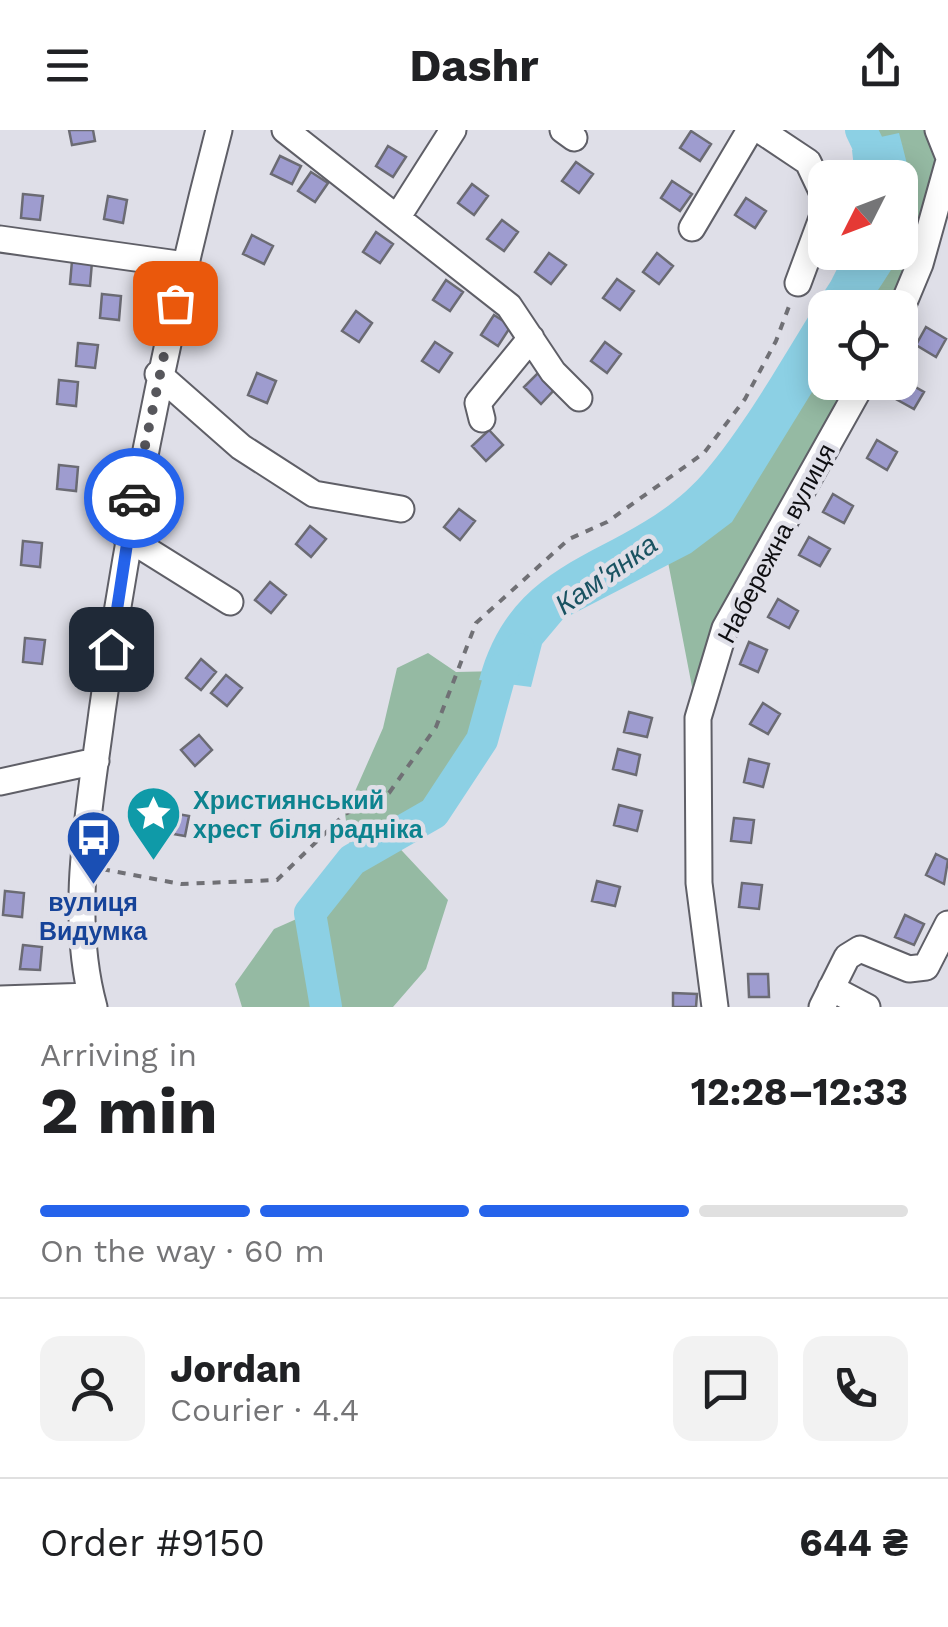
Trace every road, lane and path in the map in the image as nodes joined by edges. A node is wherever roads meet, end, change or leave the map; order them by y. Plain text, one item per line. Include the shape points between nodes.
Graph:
1 (219, 130) edge
2 (285, 130) edge
3 (453, 130) edge
4 (750, 130) edge
5 (760, 130) edge
6 (938, 130) edge
7 (948, 155) edge
8 (808, 162) edge
9 (948, 164) edge
10 (397, 218) junction
11 (692, 228) dead end
12 (0, 239) edge
13 (808, 255) edge
14 (184, 266) junction
15 (798, 282) joint
16 (909, 290) edge
17 (531, 338) junction
18 (158, 374) junction
19 (579, 398) dead end
20 (854, 400) edge
21 (482, 419) dead end
22 (401, 509) dead end
23 (126, 538) junction
24 (230, 602) dead end
25 (96, 760) junction
26 (0, 782) edge
27 (84, 866) junction
28 (948, 924) edge
29 (826, 998) edge
30 (0, 999) edge
31 (93, 1001) edge
32 (715, 1007) edge
33 (867, 1007) edge

1 - 14 street
2 - 10 street
3 - 10 street
4 - 11 street
5 - 8 street
6 - 7 street
9 - 16 street
10 - 17 street via 509,306
12 - 14 street
13 - 15 street
14 - 18 street
15 - 27 path via 745,399 704,453 607,522 569,538 476,623 436,727 389,793 345,814 277,880 181,884
17 - 19 street
17 - 21 street via 478,402
18 - 22 street via 241,447 314,494
18 - 23 street
20 - 32 street, Набережна вулиця via 726,628 698,718 699,883
23 - 24 street
23 - 25 street
25 - 26 street
25 - 27 street
27 - 31 street
28 - 29 street via 926,967 909,969 860,948 847,956
29 - 33 street
30 - 31 street

